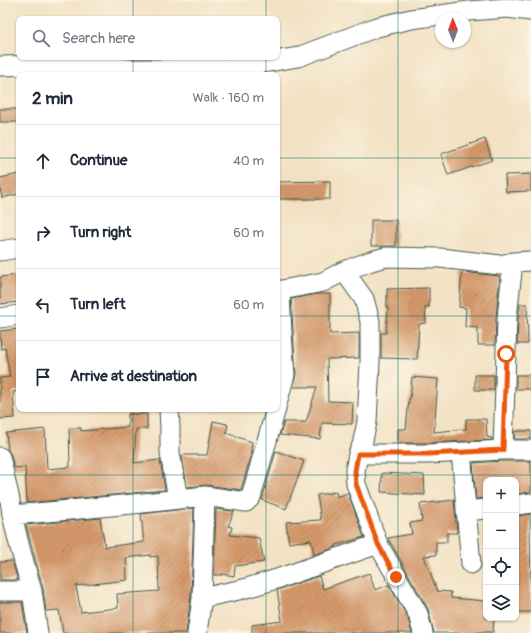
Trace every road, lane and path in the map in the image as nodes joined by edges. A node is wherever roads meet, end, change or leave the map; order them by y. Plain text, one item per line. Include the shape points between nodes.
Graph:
1 (531, 11) edge
2 (0, 66) edge
3 (42, 70) edge
4 (148, 72) edge
5 (16, 248) edge
6 (0, 250) edge
7 (522, 261) edge
8 (344, 271) junction
9 (280, 291) edge
10 (280, 312) edge
11 (16, 315) edge
12 (0, 318) edge
13 (280, 393) edge
14 (169, 412) edge
15 (275, 412) edge
16 (503, 450) junction
17 (531, 450) edge
18 (461, 452) junction
19 (358, 454) junction
20 (0, 457) edge
21 (205, 496) junction
22 (178, 499) junction
23 (531, 503) edge
24 (8, 505) edge
25 (519, 505) edge
26 (483, 508) edge
27 (466, 511) junction
28 (378, 544) junction
29 (471, 564) dead end
30 (0, 591) edge
31 (32, 591) junction
32 (202, 598) junction
33 (38, 633) edge
34 (197, 633) edge
35 (423, 633) edge

1 - 4 street via 507,8 410,19 378,27 298,57 240,67
2 - 3 street
3 - 4 street via 112,66
5 - 6 street
7 - 8 street via 500,265 440,258 386,257
7 - 16 street via 507,318
8 - 9 street via 323,282
8 - 19 street via 364,299 370,320 367,422
10 - 13 street via 285,375
11 - 12 street
14 - 22 street via 170,453
15 - 21 street via 251,497 246,502
16 - 17 street
16 - 18 street
18 - 19 street
18 - 27 street
19 - 28 street via 356,484
20 - 24 street
21 - 22 street
21 - 32 street
22 - 24 street via 59,511
23 - 25 street
24 - 31 street
26 - 27 street
27 - 29 street
28 - 32 street via 280,578
28 - 35 street via 418,614
30 - 31 street
31 - 33 street
32 - 34 street

